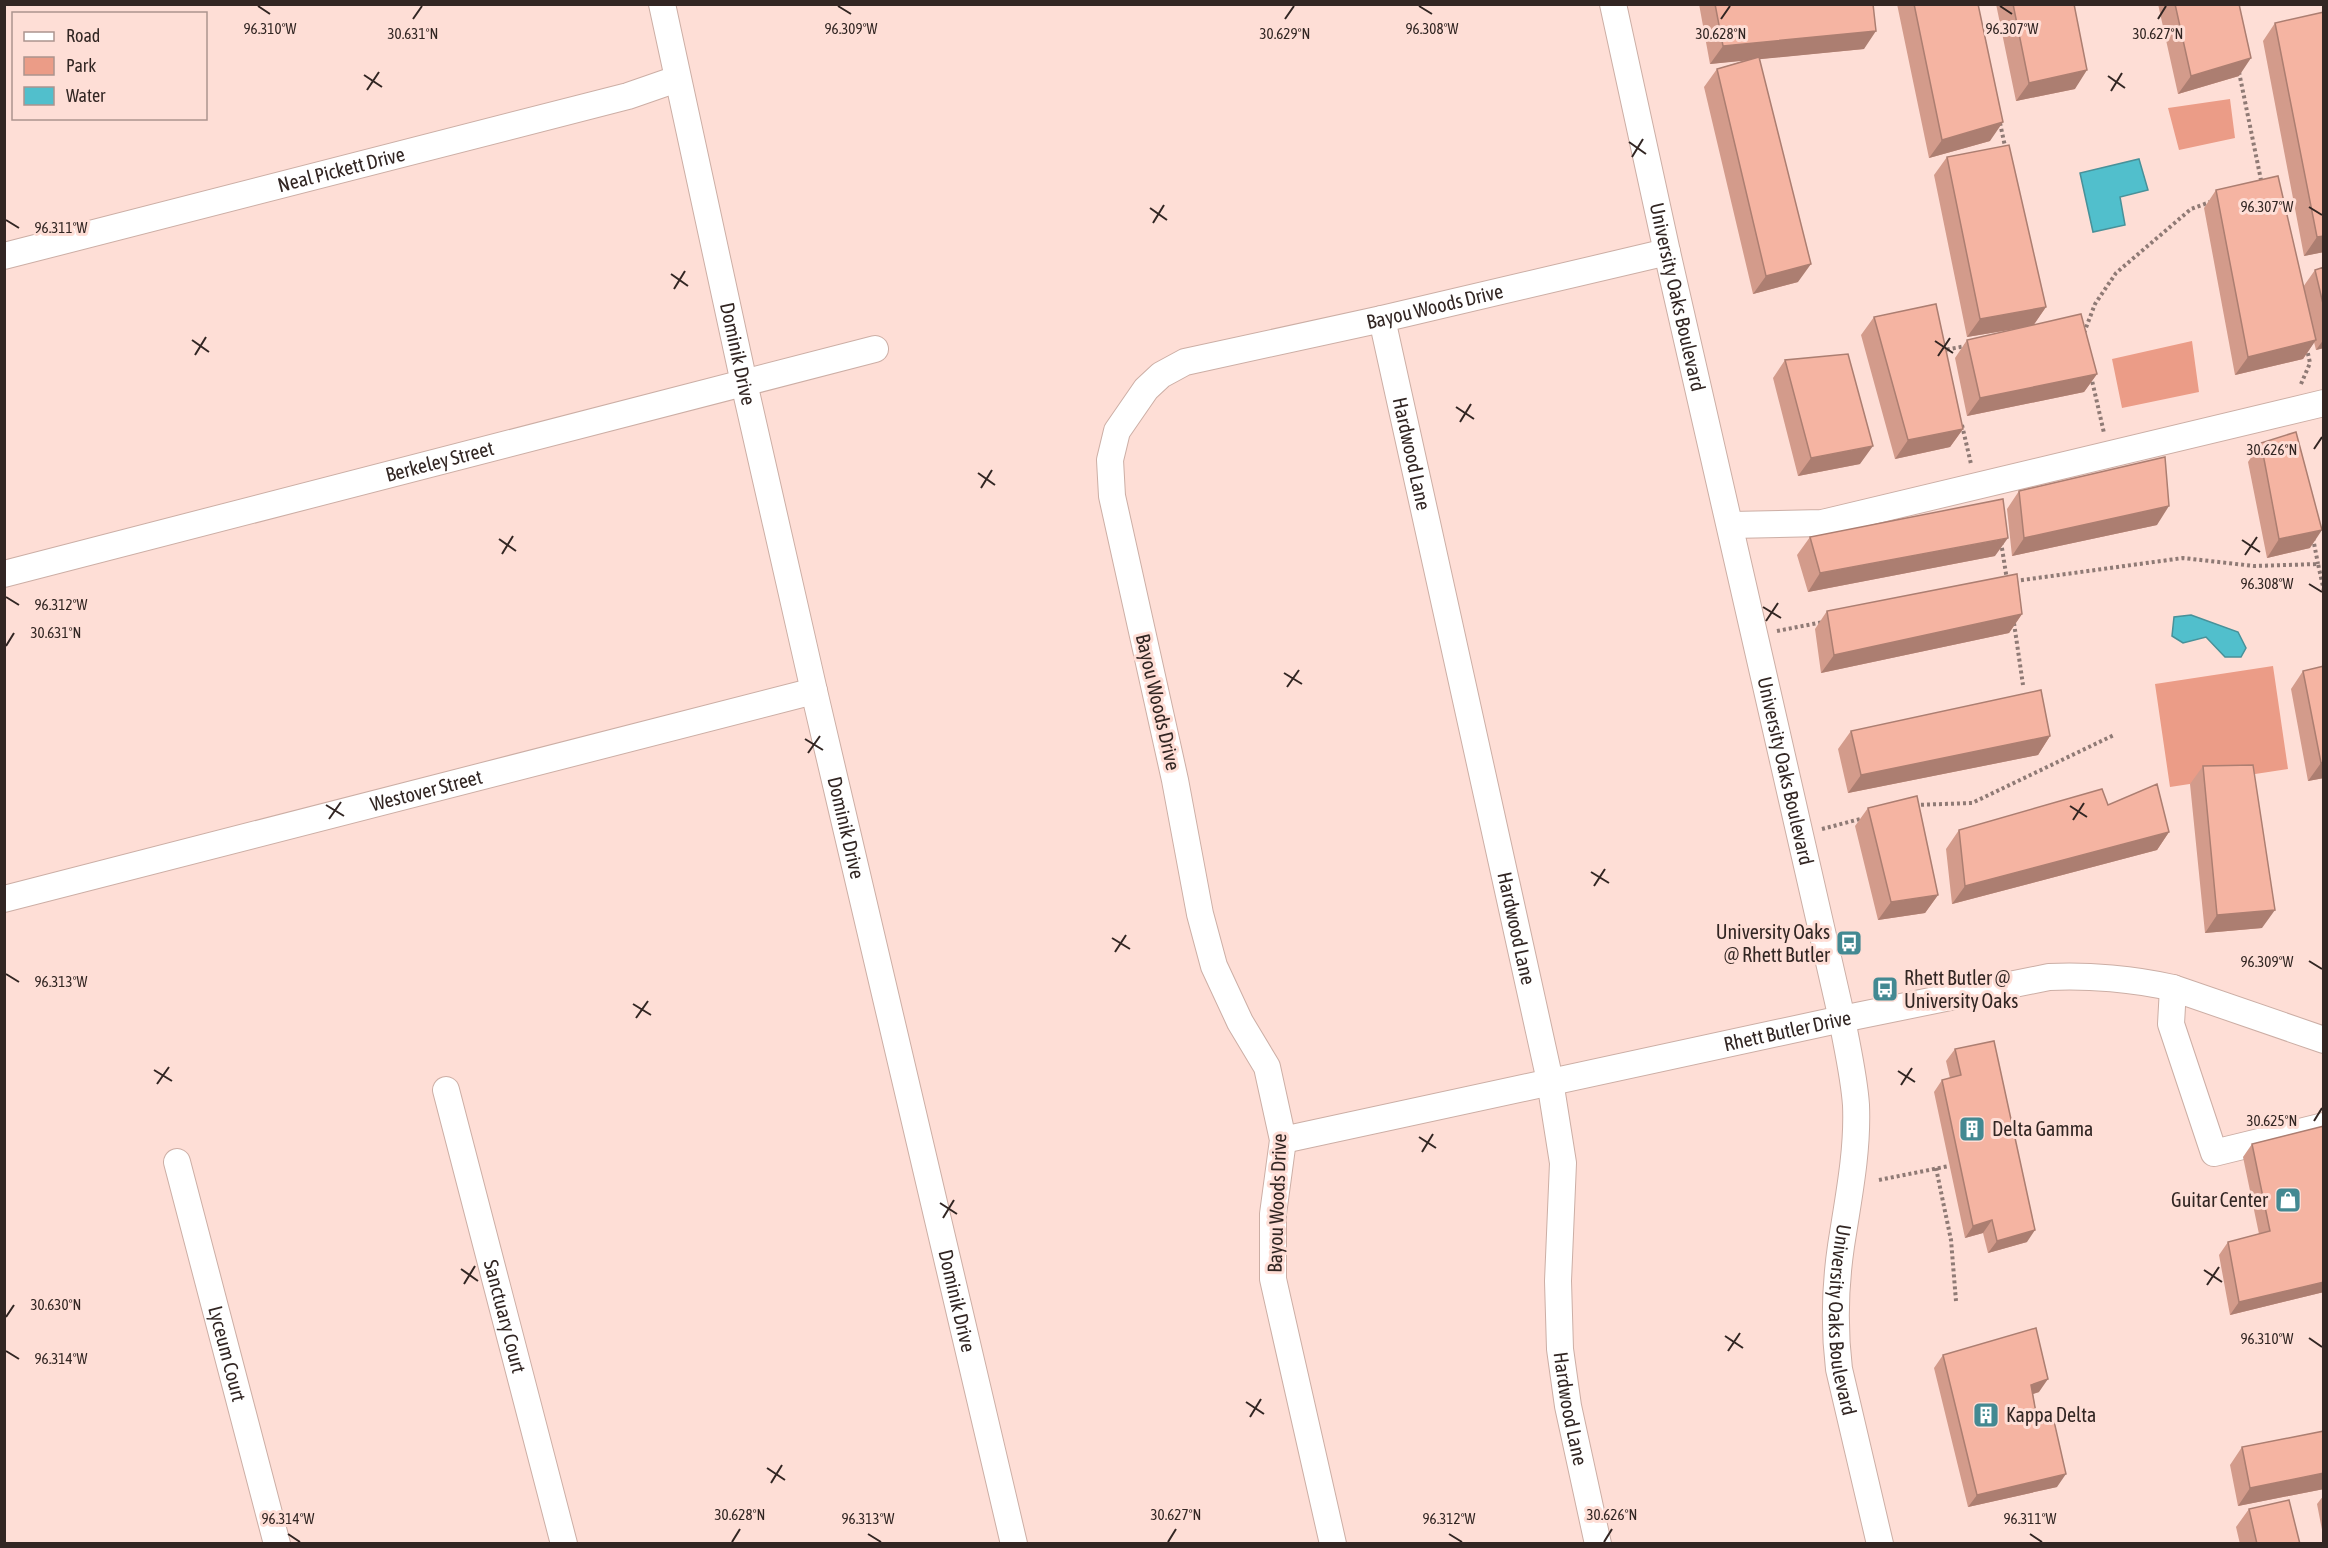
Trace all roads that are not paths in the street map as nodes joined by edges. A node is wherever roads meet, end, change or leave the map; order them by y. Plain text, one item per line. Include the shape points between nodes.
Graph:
1 (662, 4) edge
2 (1613, 4) edge
3 (677, 79) junction
4 (1667, 252) junction
5 (4, 256) edge
6 (1382, 319) junction
7 (875, 349) dead end
8 (744, 383) junction
9 (2324, 403) edge
10 (1731, 525) junction
11 (4, 574) edge
12 (814, 691) junction
13 (4, 899) edge
14 (2173, 988) junction
15 (1842, 1019) junction
16 (2324, 1040) edge
17 (1550, 1081) junction
18 (446, 1090) dead end
19 (2324, 1126) edge
20 (1283, 1140) junction
21 (177, 1162) dead end
22 (277, 1544) edge
23 (564, 1544) edge
24 (1014, 1544) edge
25 (1333, 1544) edge
26 (1598, 1544) edge
27 (1880, 1544) edge

1 - 3 street, Dominik Drive
2 - 4 street, University Oaks Boulevard
3 - 5 street, Neal Pickett Drive via 628,96
3 - 8 street, Dominik Drive
4 - 6 street, Bayou Woods Drive
4 - 10 street, University Oaks Boulevard
6 - 17 street, Hardwood Lane
6 - 20 street, Bayou Woods Drive via 1185,362 1146,388 1117,431 1110,460 1112,496 1175,780 1200,914 1214,966 1240,1023 1267,1067
7 - 8 street, Berkeley Street
8 - 11 street, Berkeley Street
8 - 12 street, Dominik Drive
9 - 10 street via 1822,523
10 - 15 street, University Oaks Boulevard
12 - 13 street, Westover Street
12 - 24 street, Dominik Drive
14 - 15 street, Rhett Butler Drive via 2049,977
14 - 16 street, Rhett Butler Drive
14 - 19 street via 2171,1024 2214,1153
15 - 17 street, Rhett Butler Drive
15 - 27 street, University Oaks Boulevard via 1856,1105 1836,1299 1836,1340 1839,1369
17 - 20 street, Rhett Butler Drive
17 - 26 street, Hardwood Lane via 1563,1163 1558,1281 1560,1349 1568,1406
18 - 23 street, Sanctuary Court
20 - 25 street, Bayou Woods Drive via 1273,1214 1274,1279
21 - 22 street, Lyceum Court

